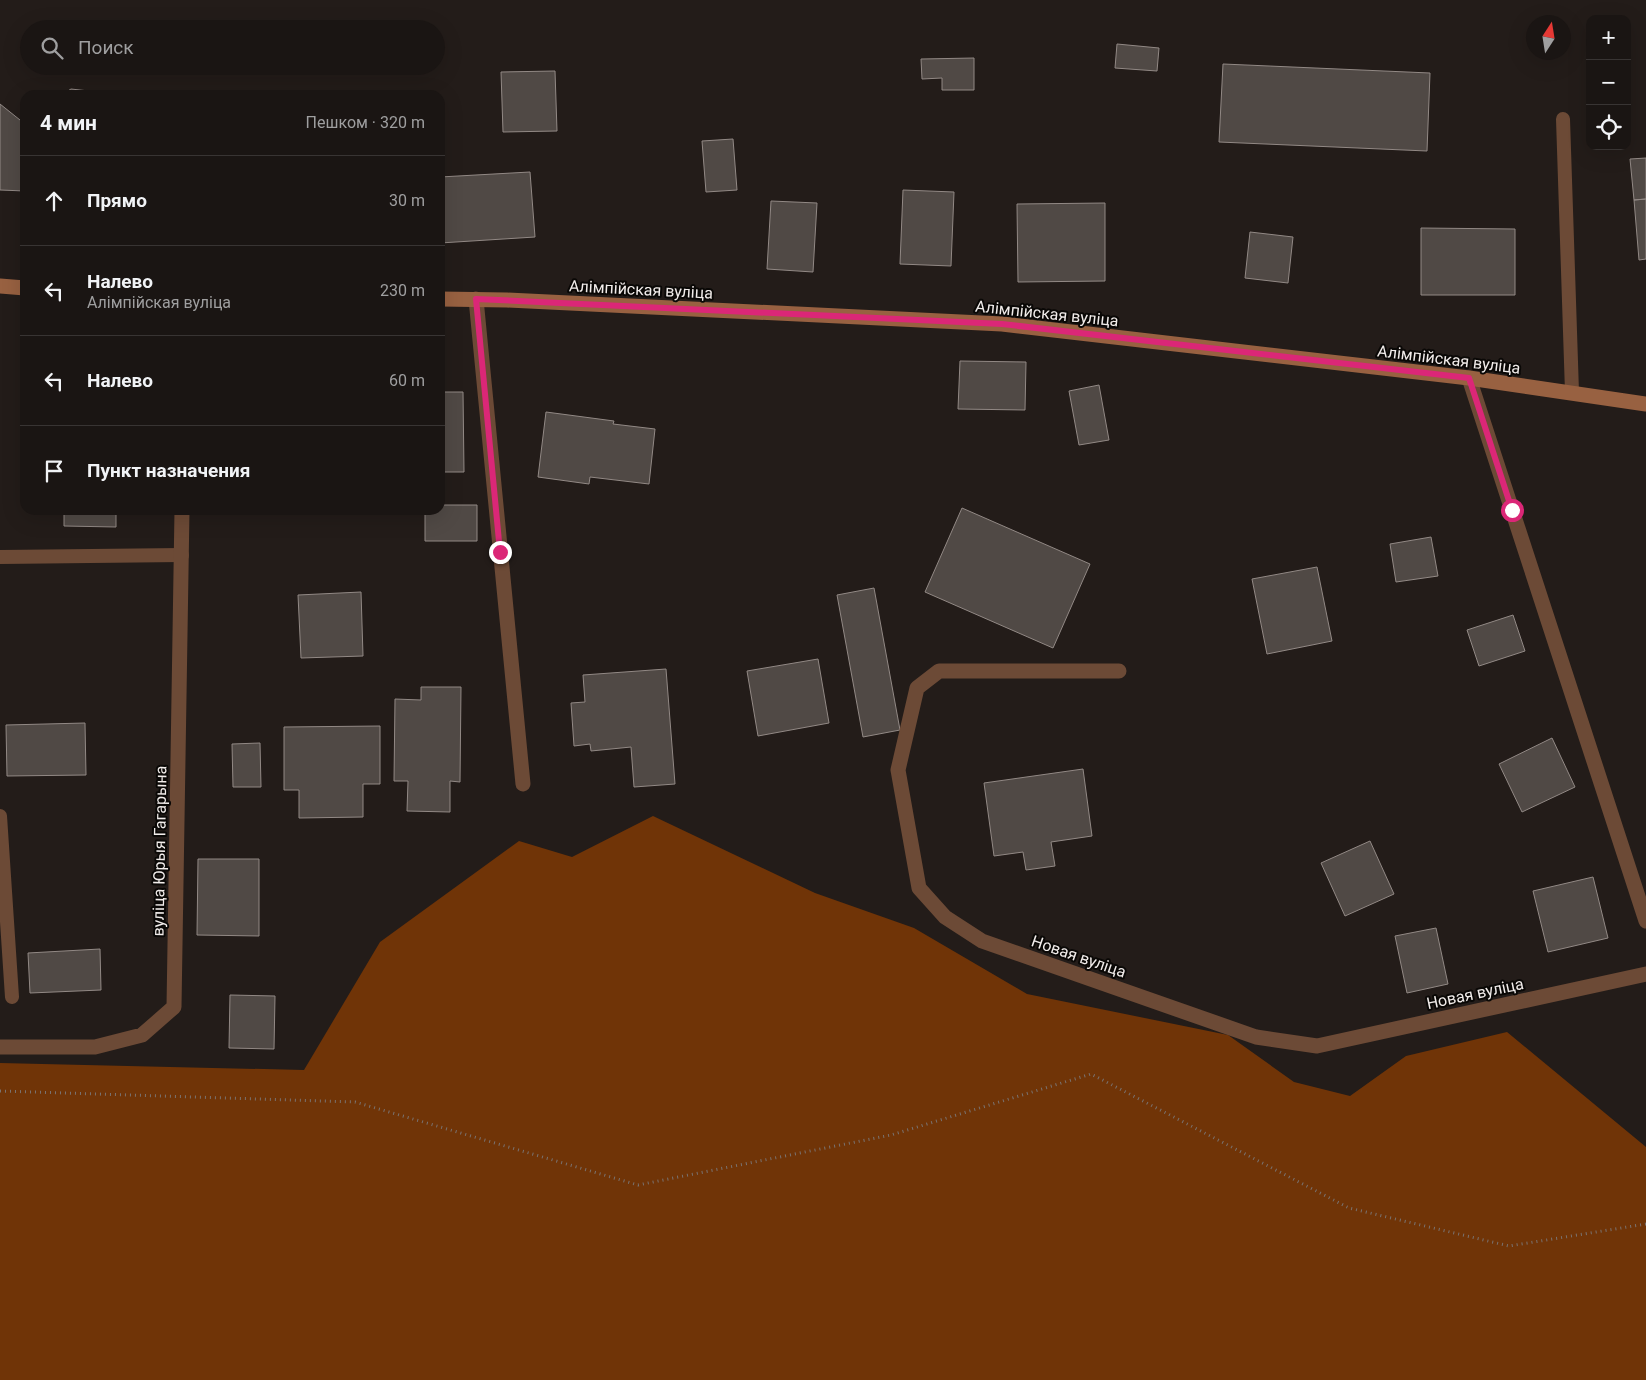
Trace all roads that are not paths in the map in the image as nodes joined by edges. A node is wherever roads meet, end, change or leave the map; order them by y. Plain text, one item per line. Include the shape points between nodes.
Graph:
1 (1563, 119) dead end
2 (0, 286) edge
3 (20, 288) edge
4 (445, 299) edge
5 (476, 299) junction
6 (1469, 378) junction
7 (1572, 392) junction
8 (1646, 404) edge
9 (182, 515) edge
10 (182, 555) junction
11 (0, 557) edge
12 (1119, 671) dead end
13 (523, 784) dead end
14 (0, 816) edge
15 (1646, 921) edge
16 (1646, 974) edge
17 (12, 997) dead end
18 (0, 1047) edge

1 - 7 lane
2 - 3 street
4 - 5 street, Алімпійская вуліца
5 - 6 street, Алімпійская вуліца via 1002,324
5 - 13 street
6 - 7 street, Алімпійская вуліца
6 - 15 street
7 - 8 street, Алімпійская вуліца
9 - 10 street, вуліца Юрыя Гагарына
10 - 11 lane
10 - 18 street, вуліца Юрыя Гагарына via 174,1007 142,1035 95,1047
12 - 16 street, Новая вуліца via 939,671 917,688 898,770 919,888 946,917 982,940 1256,1037 1317,1046
14 - 17 lane

